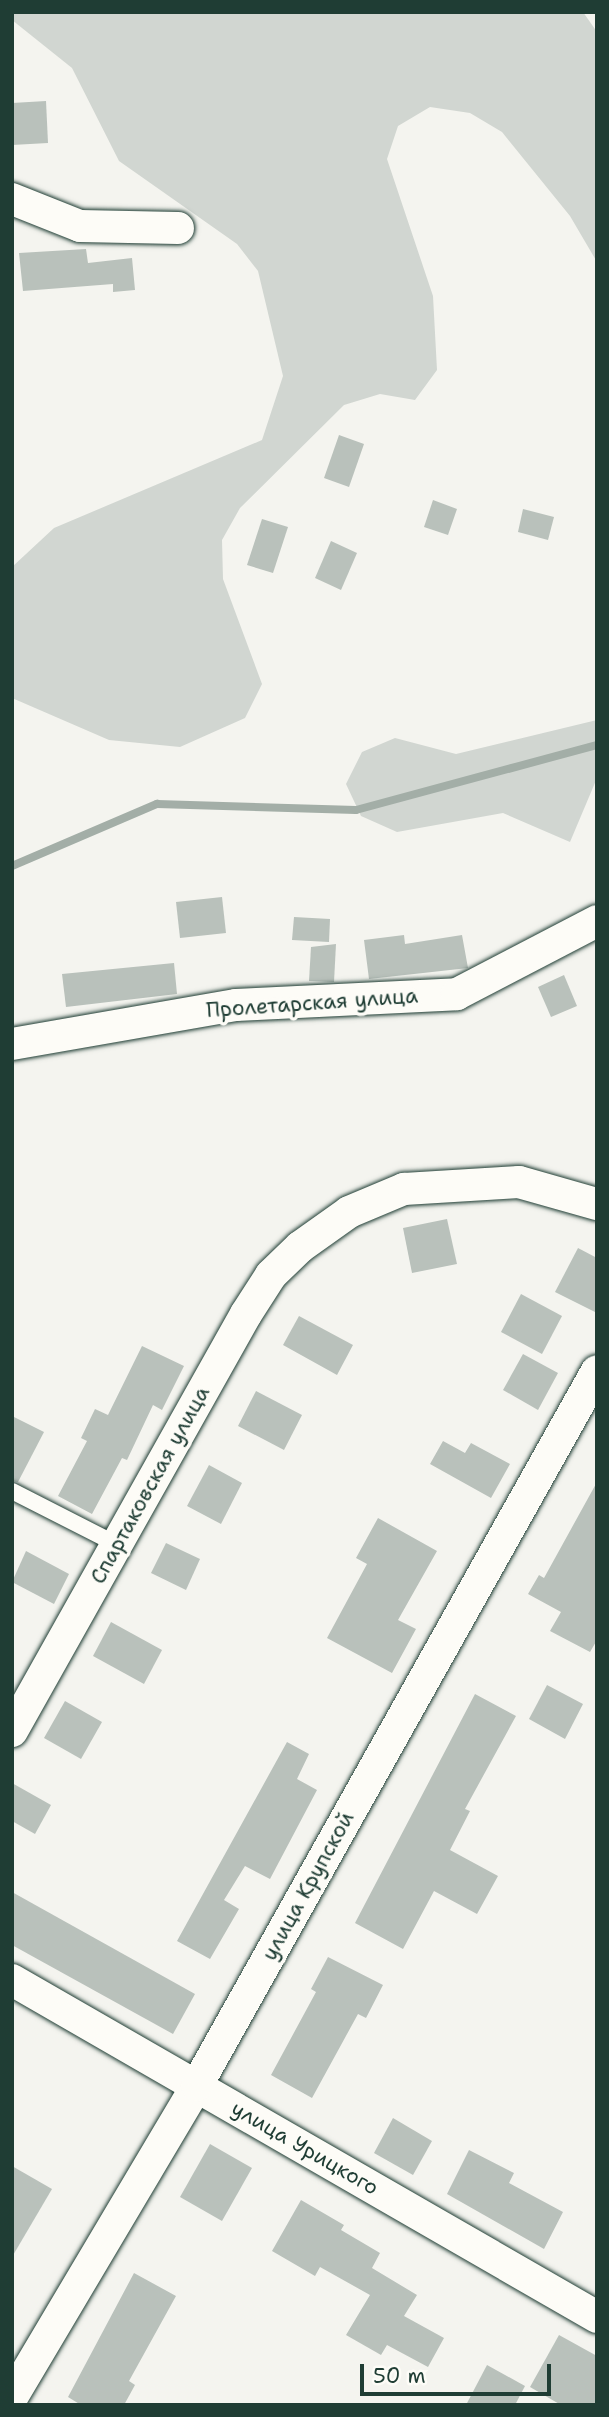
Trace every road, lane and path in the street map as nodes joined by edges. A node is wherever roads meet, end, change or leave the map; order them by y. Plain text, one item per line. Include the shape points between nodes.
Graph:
1 (12, 199) edge
2 (178, 228) dead end
3 (597, 921) edge
4 (12, 1044) edge
5 (597, 1204) edge
6 (597, 1371) edge
7 (12, 1491) edge
8 (116, 1544) junction
9 (12, 1731) edge
10 (12, 1980) edge
11 (197, 2084) junction
12 (597, 2317) edge
13 (12, 2397) edge

1 - 2 street via 80,226
3 - 4 street, Пролетарская улица via 457,994 236,1005
5 - 8 street, Спартаковская улица via 519,1182 404,1189 349,1212 300,1247 271,1275
6 - 11 street, улица Крупской
7 - 8 lane
8 - 9 street, Спартаковская улица
10 - 11 street, улица Урицкого
11 - 12 street, улица Урицкого
11 - 13 street, улица Крупской

